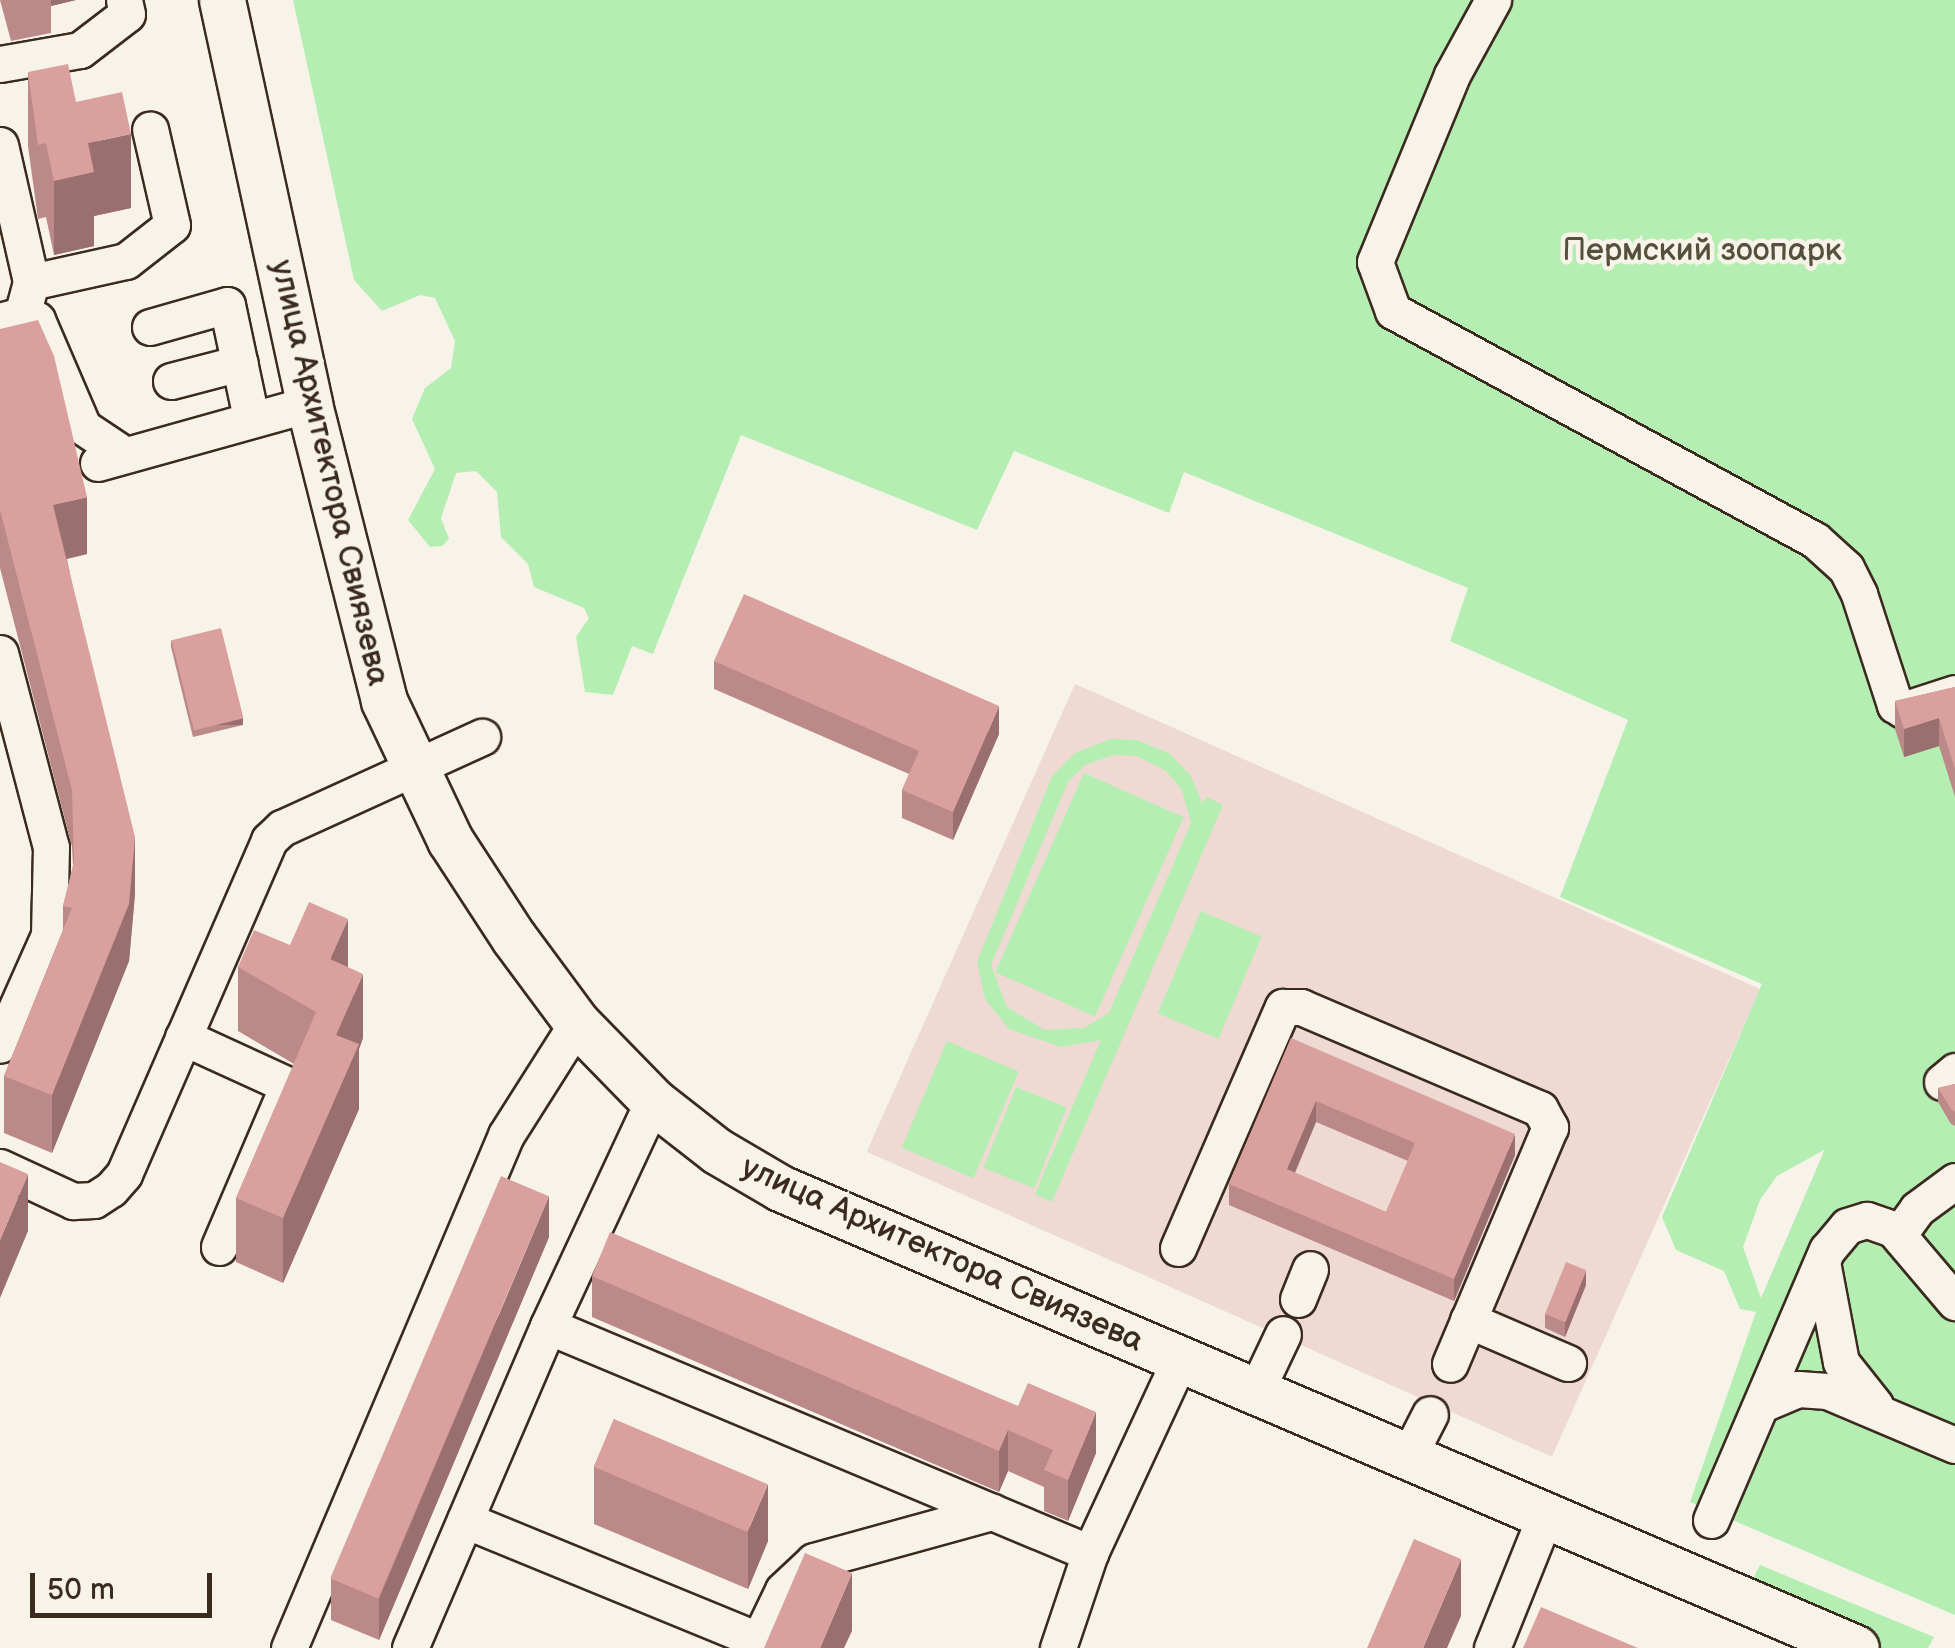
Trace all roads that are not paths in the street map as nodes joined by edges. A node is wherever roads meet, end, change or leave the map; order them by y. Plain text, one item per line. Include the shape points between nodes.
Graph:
1 (124, 0) edge
2 (222, 0) edge
3 (1493, 0) edge
4 (0, 64) edge
5 (150, 129) dead end
6 (0, 145) edge
7 (18, 306) edge
8 (150, 327) dead end
9 (240, 363) junction
10 (171, 381) dead end
11 (309, 404) junction
12 (251, 418) junction
13 (2, 667) edge
14 (1955, 694) edge
15 (482, 737) dead end
16 (411, 768) junction
17 (577, 1024) junction
18 (183, 1037) junction
19 (0, 1044) edge
20 (653, 1101) junction
21 (0, 1167) edge
22 (1955, 1181) edge
23 (1899, 1234) junction
24 (220, 1248) dead end
25 (1178, 1248) dead end
26 (1823, 1260) junction
27 (1955, 1302) edge
28 (1468, 1320) junction
29 (548, 1326) junction
30 (1283, 1334) dead end
31 (1179, 1360) junction
32 (1568, 1363) dead end
33 (1450, 1364) dead end
34 (1255, 1393) junction
35 (1765, 1403) junction
36 (1430, 1414) dead end
37 (1888, 1416) junction
38 (1955, 1445) edge
39 (1408, 1457) junction
40 (992, 1512) junction
41 (1545, 1516) junction
42 (465, 1520) junction
43 (1711, 1520) dead end
44 (1090, 1553) junction
45 (756, 1644) edge
46 (289, 1648) edge
47 (410, 1648) edge
48 (1058, 1648) edge
49 (1492, 1648) edge
50 (1856, 1648) edge

1 - 4 street via 127,14 80,50
2 - 11 main road, улица Архитектора Свиязева
3 - 14 street via 1452,75 1376,262 1392,311 1814,540 1846,568 1859,594 1895,705 1904,710
5 - 7 street via 172,226 126,262
6 - 7 street
7 - 12 street via 38,320 82,427 111,459
8 - 9 street via 228,305
9 - 10 street
9 - 12 street
11 - 12 street
11 - 16 main road, улица Архитектора Свиязева via 360,628
13 - 19 street via 51,847 49,934
15 - 16 street
16 - 17 main road, улица Архитектора Свиязева via 450,840
16 - 18 street via 269,840
17 - 20 main road, улица Архитектора Свиязева
17 - 46 street via 506,1134
18 - 21 street via 111,1190 94,1200 74,1200
18 - 24 street via 288,1084
20 - 29 street
20 - 31 main road, улица Архитектора Свиязева via 716,1151 780,1188
22 - 23 street via 1917,1209
23 - 26 street via 1876,1221 1857,1222 1835,1239
23 - 27 street
25 - 28 street via 1277,1015 1292,1004 1548,1114 1550,1127
26 - 35 street
26 - 37 street via 1842,1362
28 - 32 street
28 - 33 street
29 - 40 street
29 - 42 street
30 - 34 street
31 - 34 main road, улица Архитектора Свиязева
31 - 44 street
34 - 39 main road, улица Архитектора Свиязева
35 - 37 street via 1810,1388
35 - 43 street
36 - 39 street
37 - 38 street
39 - 41 main road, улица Архитектора Свиязева
40 - 44 street
40 - 45 street via 814,1561 783,1590
41 - 49 street
41 - 50 main road, улица Архитектора Свиязева
42 - 45 street
42 - 47 street
44 - 48 street

